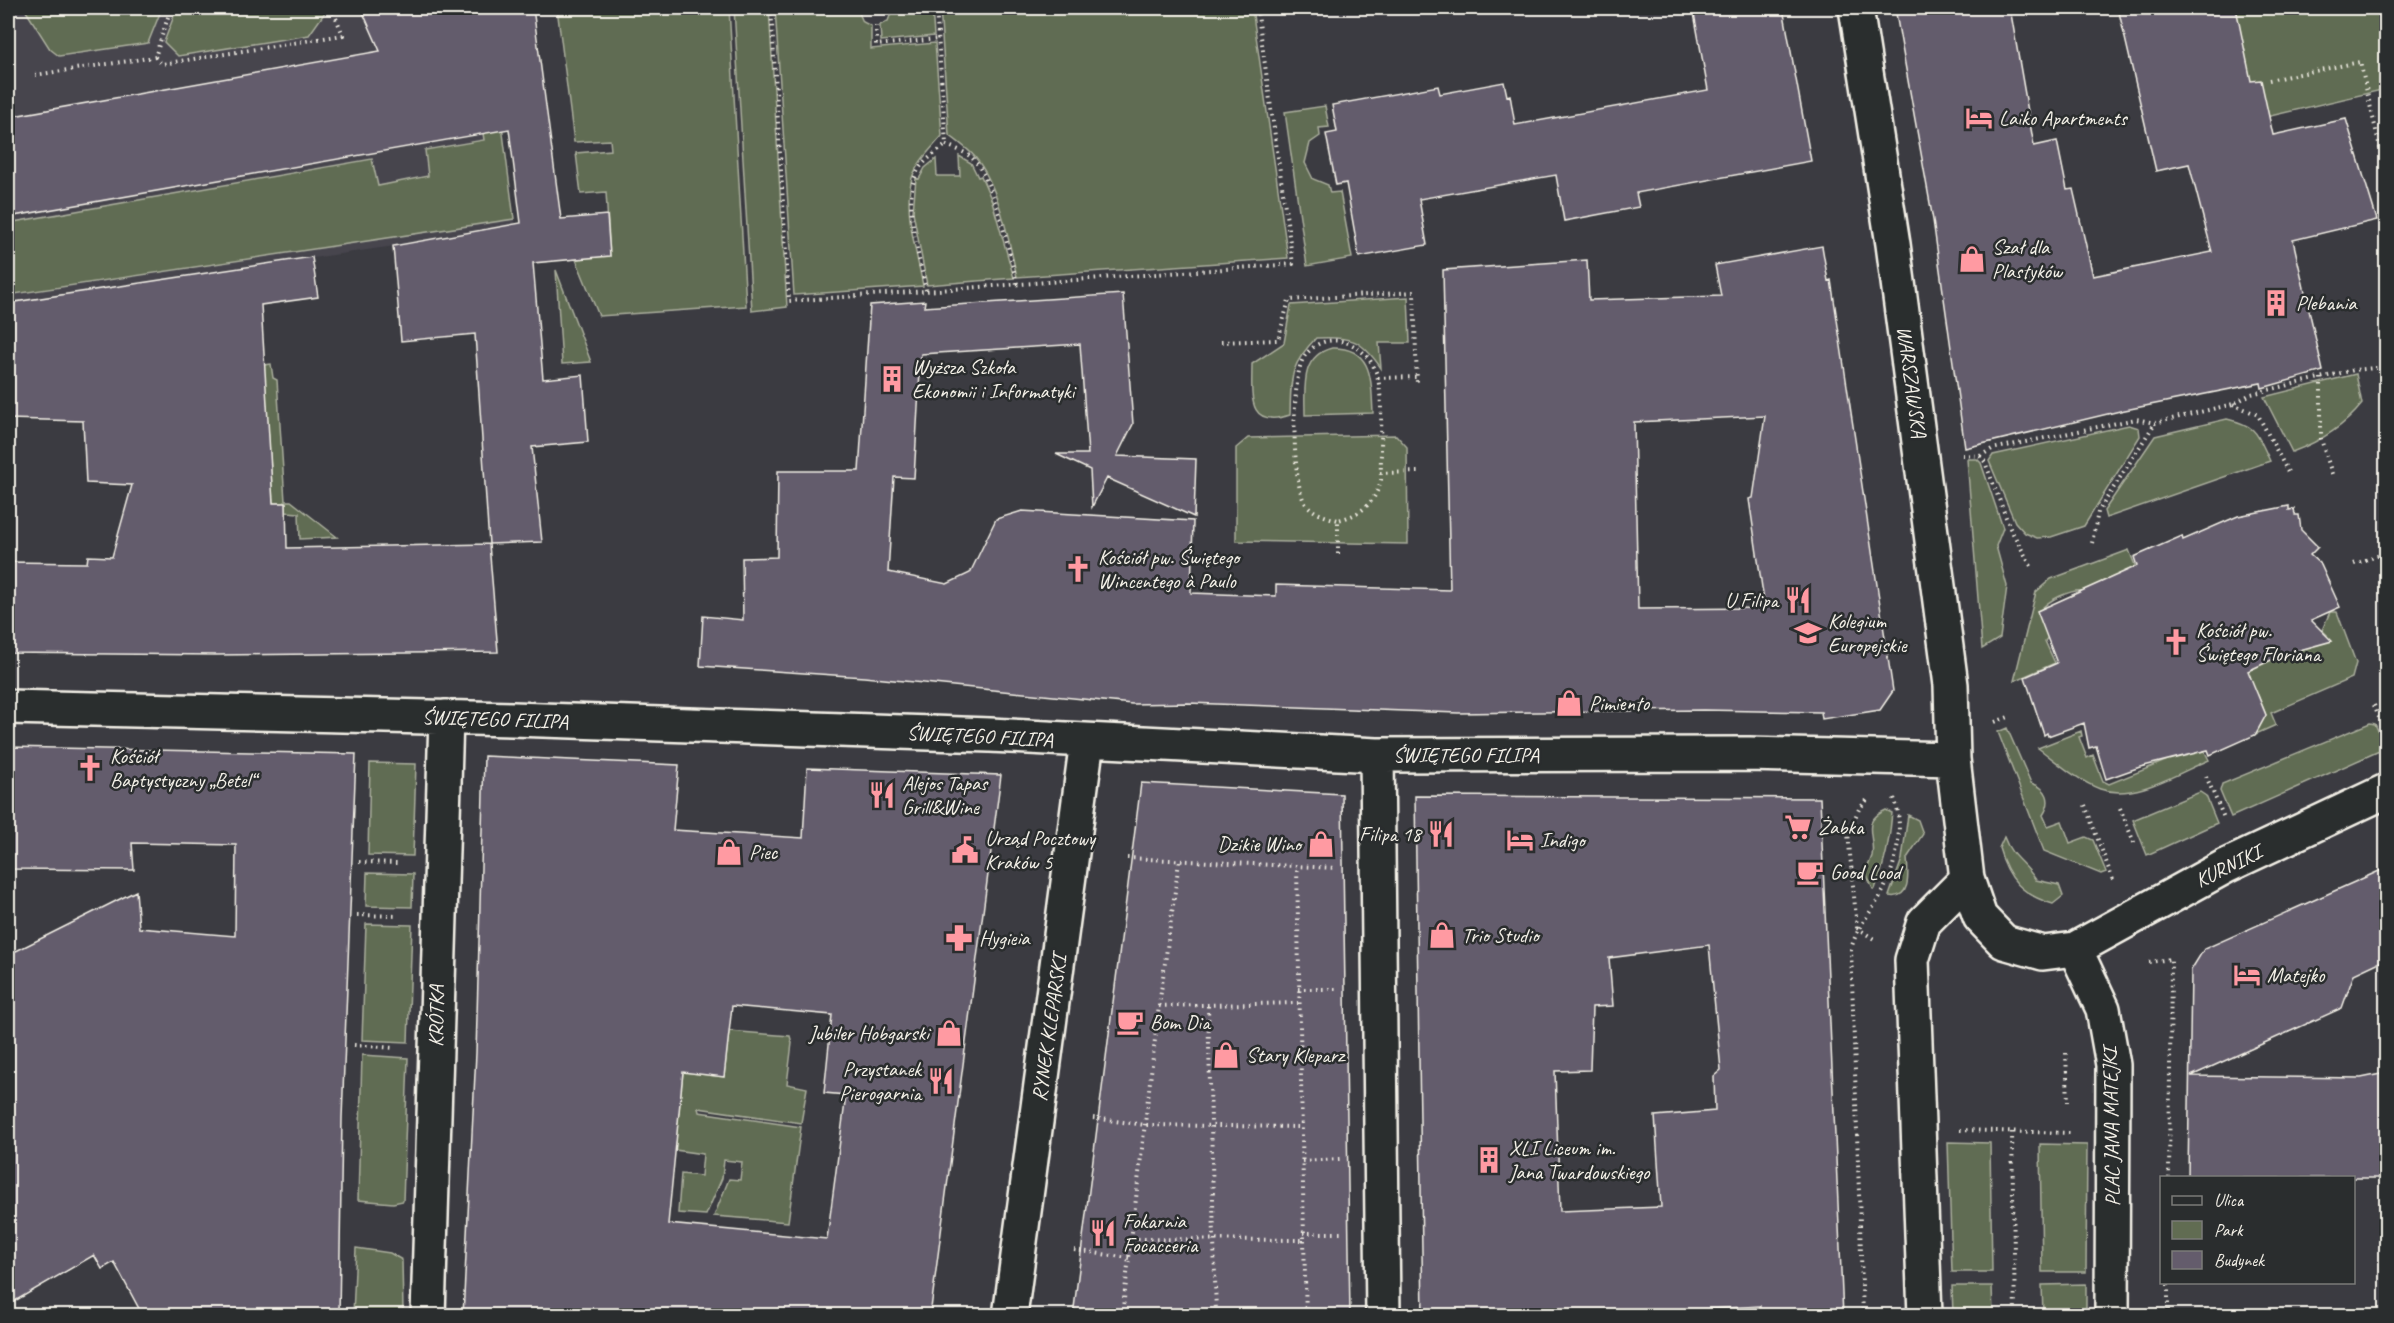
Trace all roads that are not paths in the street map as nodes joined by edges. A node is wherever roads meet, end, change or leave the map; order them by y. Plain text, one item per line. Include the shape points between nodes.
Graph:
1 (1856, 8) edge
2 (8, 707) edge
3 (446, 717) junction
4 (1087, 741) junction
5 (1377, 755) junction
6 (1953, 759) junction
7 (2386, 791) edge
8 (1967, 879) junction
9 (2075, 949) junction
10 (428, 1316) edge
11 (1010, 1316) edge
12 (1383, 1316) edge
13 (1925, 1316) edge
14 (2112, 1316) edge

1 - 6 street, WARSZAWSKA via 1893,244 1951,685
2 - 3 street, ŚWIĘTEGO FILIPA
3 - 4 street, ŚWIĘTEGO FILIPA
3 - 10 street, KRÓTKA
4 - 5 street, ŚWIĘTEGO FILIPA
4 - 11 street, RYNEK KLEPARSKI
5 - 6 street, ŚWIĘTEGO FILIPA via 1749,754
5 - 12 street
6 - 8 street
7 - 9 street, KURNIKI via 2226,866
8 - 9 street via 1980,917 2004,942 2043,953
8 - 13 street via 1924,922 1912,960
9 - 14 street, PLAC JANA MATEJKI via 2103,1009 2113,1065

